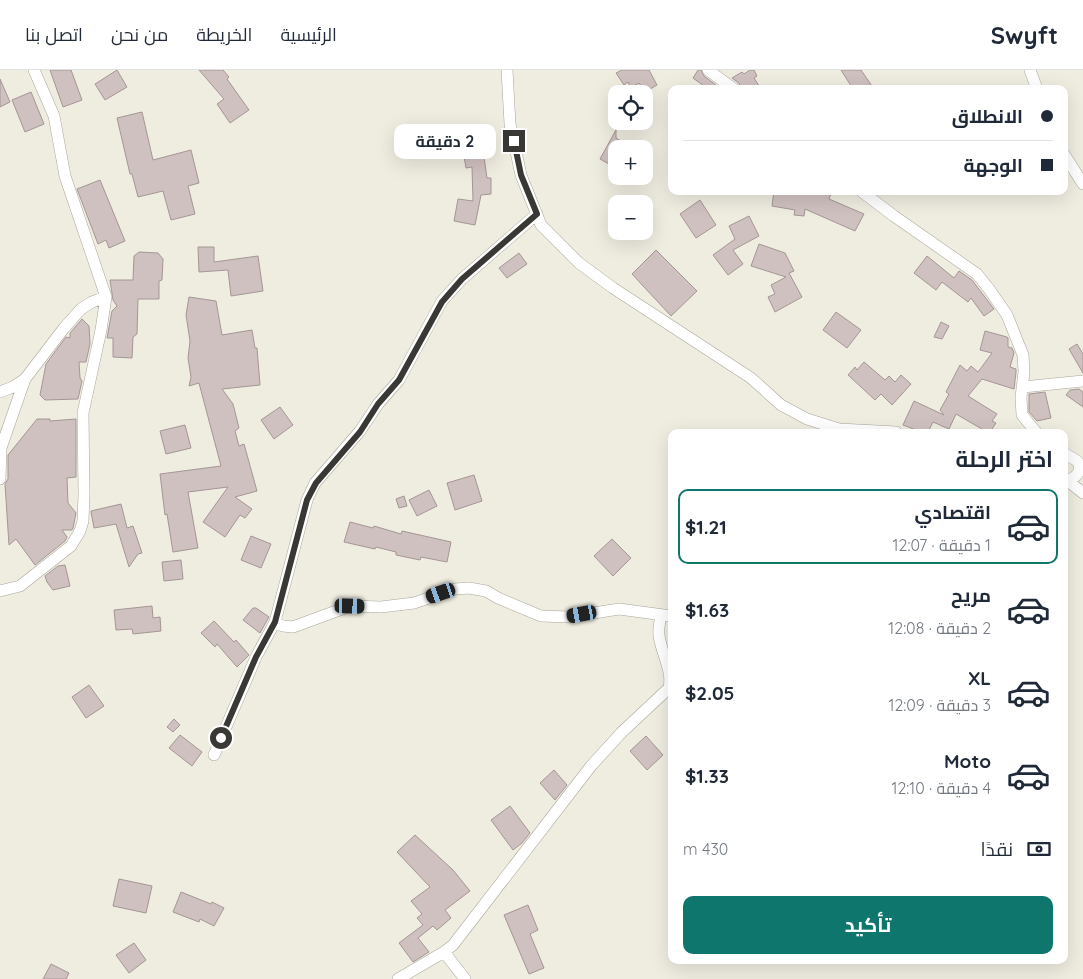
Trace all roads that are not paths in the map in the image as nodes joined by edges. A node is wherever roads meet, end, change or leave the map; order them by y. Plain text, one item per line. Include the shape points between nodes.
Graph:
1 (34, 70) edge
2 (507, 70) edge
3 (708, 70) edge
4 (1030, 70) edge
5 (729, 85) edge
6 (1036, 85) edge
7 (1068, 160) edge
8 (1083, 184) edge
9 (867, 195) edge
10 (537, 214) junction
11 (106, 297) junction
12 (25, 379) junction
13 (1083, 381) edge
14 (1022, 386) junction
15 (0, 392) edge
16 (839, 429) edge
17 (1034, 429) edge
18 (1068, 456) edge
19 (0, 479) edge
20 (1068, 479) edge
21 (1068, 481) edge
22 (1083, 493) edge
23 (0, 591) edge
24 (666, 615) edge
25 (275, 622) junction
26 (668, 670) edge
27 (668, 688) edge
28 (214, 754) dead end
29 (444, 952) junction
30 (398, 979) edge
31 (465, 979) edge

1 - 11 street via 54,116 65,176
2 - 10 street via 510,124 521,175
3 - 5 street
4 - 6 street
7 - 8 street
9 - 14 street via 983,281 1007,316 1023,355
10 - 16 street via 541,225 580,263 612,288 751,378 781,405 807,419
10 - 25 street via 462,279 442,302 399,380 316,483 307,500
11 - 12 street via 81,309
11 - 23 street via 84,413 84,494 80,531 71,546 20,586
12 - 15 street
12 - 19 street via 1,448
13 - 14 street
14 - 17 street via 1022,415
18 - 20 street via 1081,468 1074,479
21 - 22 street
24 - 25 street via 619,609 569,617 541,616 486,591 455,588 414,602 381,607 350,606 293,627
24 - 26 street via 659,626 659,637
25 - 28 street via 256,657
27 - 29 street via 591,766 460,937
29 - 30 street
29 - 31 street

